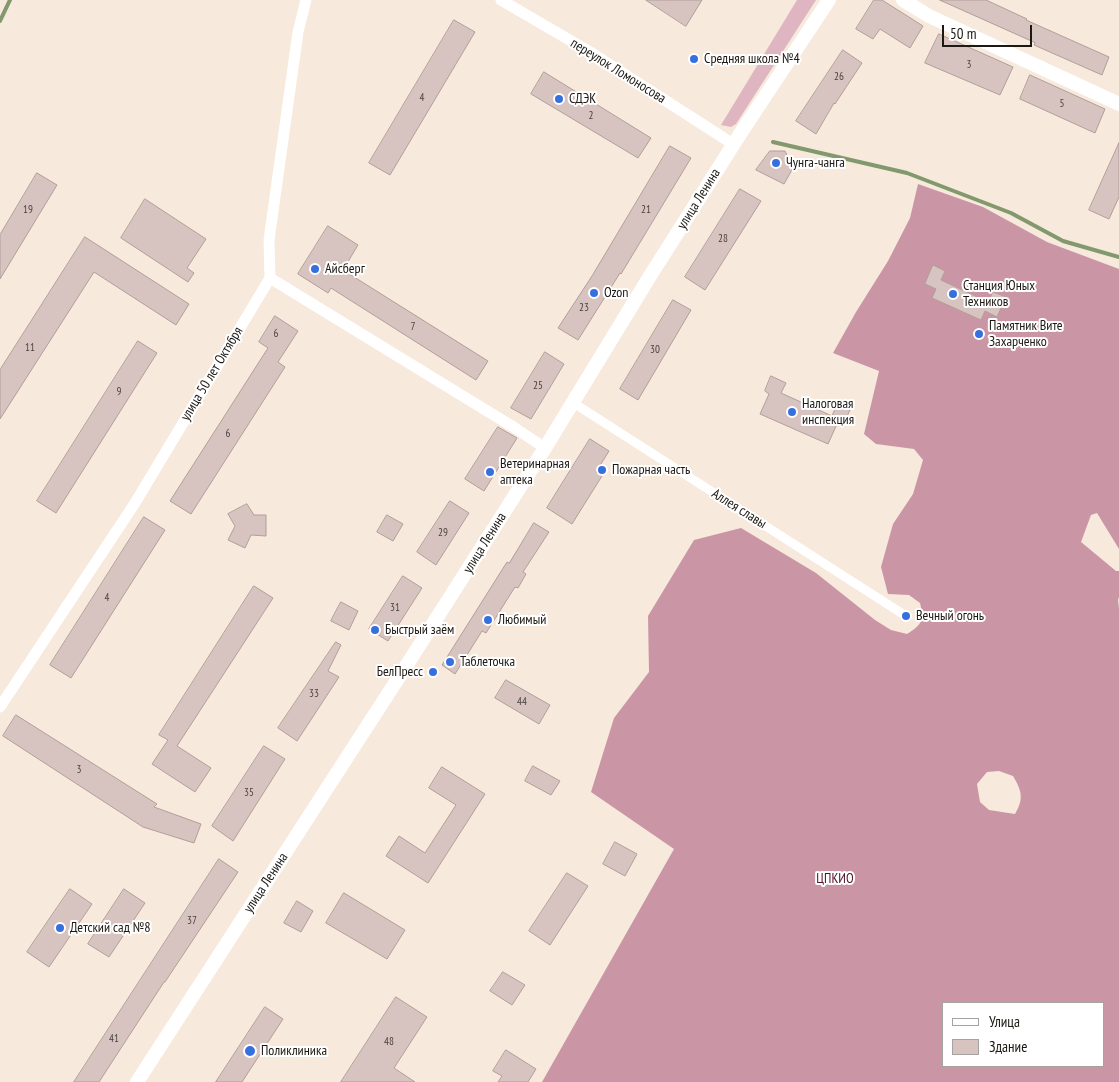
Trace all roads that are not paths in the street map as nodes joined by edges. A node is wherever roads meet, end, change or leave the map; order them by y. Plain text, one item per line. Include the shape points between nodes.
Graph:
1 (306, 0) edge
2 (501, 0) edge
3 (829, 0) edge
4 (903, 0) edge
5 (1119, 104) edge
6 (733, 144) junction
7 (270, 278) junction
8 (572, 402) junction
9 (545, 448) junction
10 (906, 616) dead end
11 (0, 707) edge
12 (137, 1082) edge

1 - 7 street via 298,32 269,240
2 - 6 street, переулок Ломоносова via 590,52
3 - 6 street, улица Ленина
4 - 5 street via 930,16
6 - 8 street, улица Ленина
7 - 9 street
7 - 11 street, улица 50 лет Октября via 135,502
8 - 9 street, улица Ленина
8 - 10 street, Аллея славы
9 - 12 street, улица Ленина

